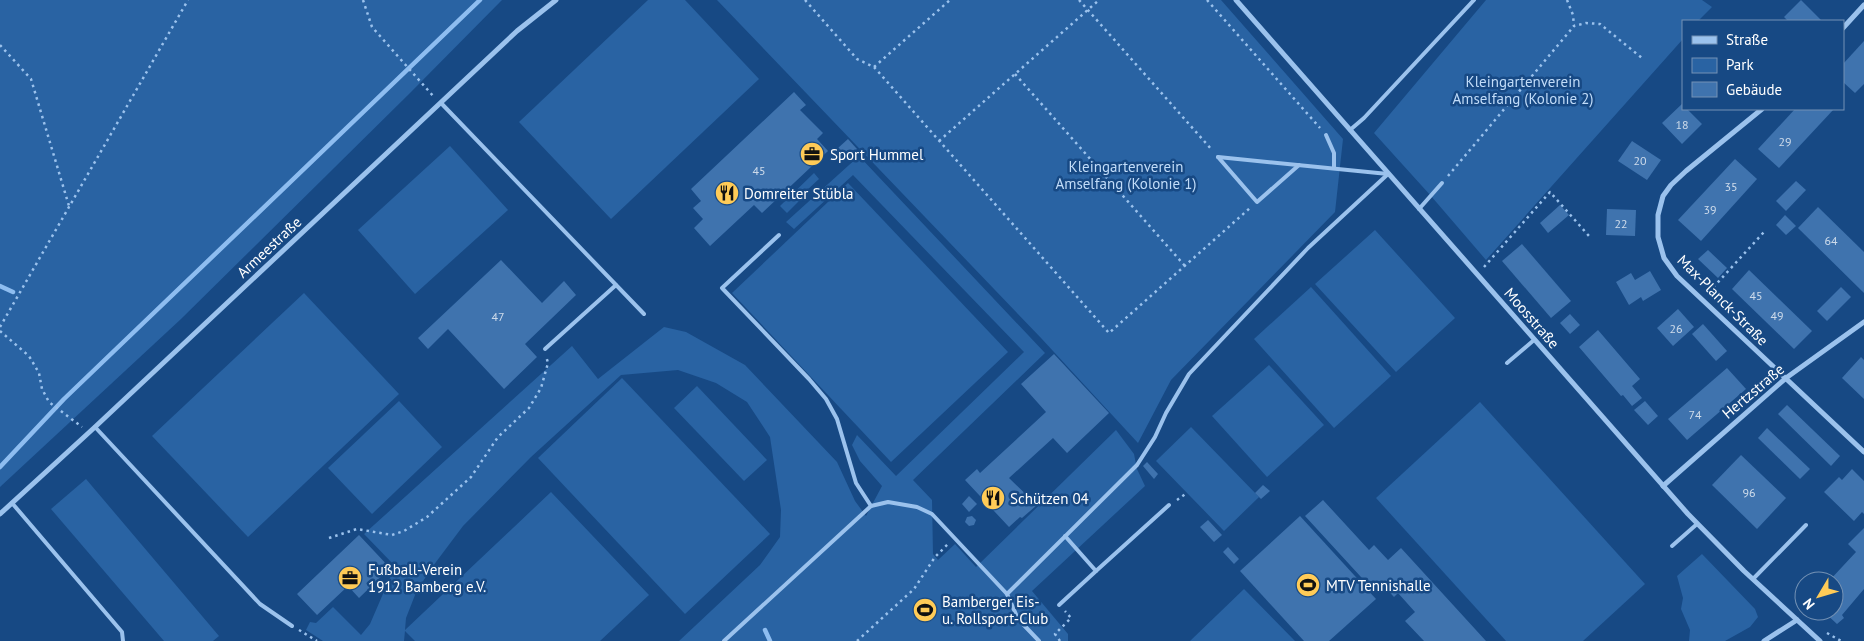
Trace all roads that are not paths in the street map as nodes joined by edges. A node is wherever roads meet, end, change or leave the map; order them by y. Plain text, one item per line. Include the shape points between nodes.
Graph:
1 (556, 0) edge
2 (1236, 0) edge
3 (1474, 0) edge
4 (1864, 5) edge
5 (1844, 27) edge
6 (440, 104) junction
7 (1761, 110) edge
8 (1350, 130) junction
9 (1326, 135) road end
10 (1299, 165) junction
11 (1334, 168) junction
12 (1388, 174) junction
13 (1442, 183) road end
14 (1419, 209) junction
15 (779, 235) dead end
16 (616, 285) junction
17 (644, 314) dead end
18 (1864, 322) edge
19 (1534, 340) junction
20 (545, 349) road end
21 (1507, 363) dead end
22 (1786, 378) junction
23 (95, 427) junction
24 (1864, 452) edge
25 (1663, 486) junction
26 (12, 503) junction
27 (1169, 505) dead end
28 (871, 506) junction
29 (0, 514) edge
30 (1697, 524) junction
31 (1806, 525) dead end
32 (1065, 536) junction
33 (1672, 546) dead end
34 (1096, 570) junction
35 (1752, 579) junction
36 (1007, 594) junction
37 (1059, 605) road end
38 (1794, 616) edge
39 (1796, 621) edge
40 (1799, 621) edge
41 (292, 626) road end
42 (123, 641) edge
43 (724, 641) edge
44 (1039, 641) edge
45 (1764, 641) edge
46 (1820, 641) edge

1 - 6 street, Armeestraße
2 - 8 street, Moosstraße
3 - 8 lane
4 - 5 street
6 - 16 lane
6 - 23 street, Armeestraße
7 - 22 street, Max-Planck-Straße via 1671,185 1663,196 1658,215 1658,237 1664,258 1677,276
8 - 12 street, Moosstraße
9 - 11 lane via 1334,153
10 - 10 lane via 1218,157 1257,202
10 - 11 lane
11 - 12 lane
12 - 14 street, Moosstraße
12 - 32 lane via 1308,248 1189,374 1137,465
13 - 14 lane
14 - 19 street, Moosstraße
15 - 28 lane via 722,288 826,399 837,418 856,483
16 - 17 lane
16 - 20 lane
18 - 22 street, Hertzstraße
19 - 21 lane
19 - 25 street, Moosstraße
22 - 24 street, Max-Planck-Straße
22 - 25 street, Hertzstraße
23 - 26 street, Armeestraße
23 - 41 lane via 260,604
25 - 30 street, Moosstraße
26 - 29 street, Armeestraße
26 - 42 lane via 122,632
27 - 34 lane
28 - 36 lane via 888,502 926,510
28 - 43 lane
30 - 33 lane
30 - 35 street, Moosstraße
31 - 35 lane
32 - 34 lane
32 - 36 lane
34 - 37 lane
35 - 38 street, Moosstraße
36 - 44 lane via 1018,619
39 - 45 street
40 - 46 street, Moosstraße

